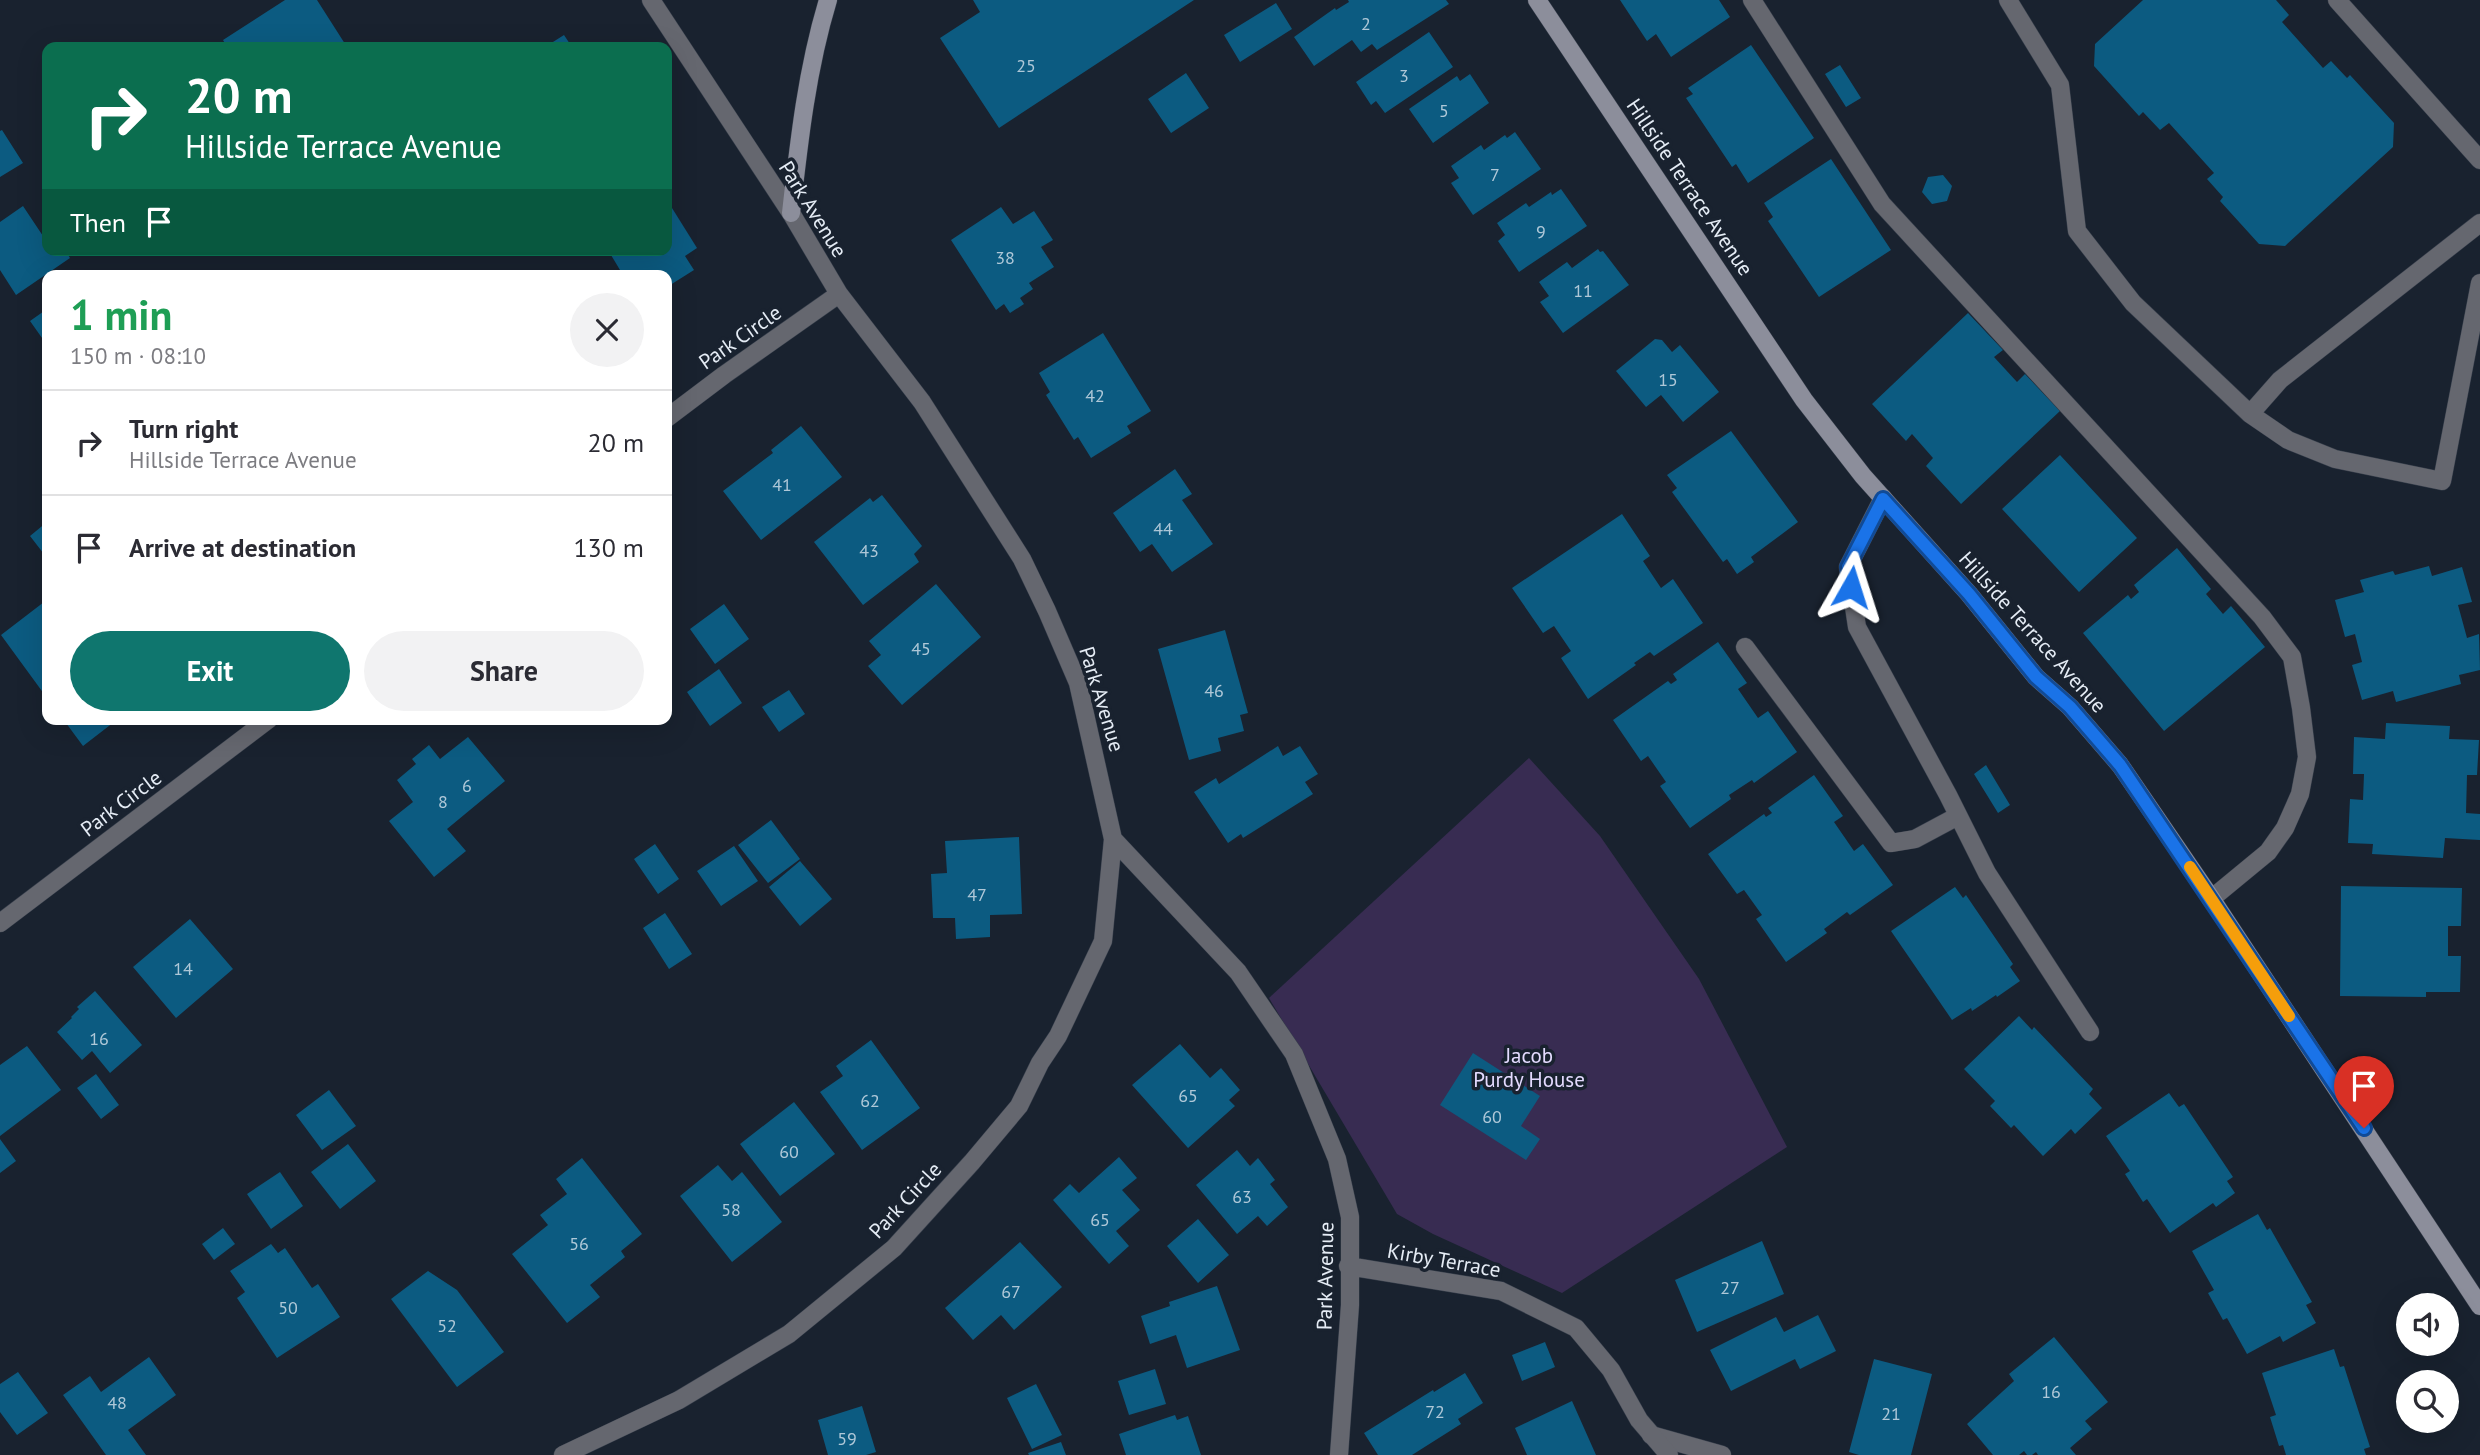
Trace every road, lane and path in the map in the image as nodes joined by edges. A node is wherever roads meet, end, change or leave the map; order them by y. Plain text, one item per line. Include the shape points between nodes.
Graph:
1 (651, 0) edge
2 (828, 0) edge
3 (1537, 0) edge
4 (1752, 0) edge
5 (2008, 0) edge
6 (2337, 0) edge
7 (2480, 160) edge
8 (791, 213) junction
9 (2480, 223) edge
10 (2480, 283) edge
11 (839, 295) junction
12 (672, 414) edge
13 (2250, 414) junction
14 (1883, 499) junction
15 (1745, 647) dead end
16 (261, 725) edge
17 (1958, 816) junction
18 (1114, 839) junction
19 (2211, 899) junction
20 (0, 923) edge
21 (2090, 1032) dead end
22 (1348, 1266) junction
23 (2480, 1306) edge
24 (1651, 1435) junction
25 (563, 1455) edge
26 (1339, 1455) edge
27 (1668, 1455) edge
28 (1722, 1455) edge

1 - 8 street, Park Avenue
2 - 8 street via 802,116
3 - 14 street, Hillside Terrace Avenue via 1804,400
4 - 19 street via 1882,204 2262,617 2292,657 2307,757 2300,794 2285,828 2267,852
5 - 13 street via 2060,85 2077,231 2133,303
6 - 7 street
8 - 11 street, Park Avenue
9 - 13 street via 2280,380
10 - 13 street via 2442,481 2335,459 2288,440
11 - 12 street, Park Circle
11 - 18 street, Park Avenue via 922,402 1022,559 1078,683
14 - 17 street via 1848,567 1857,628
14 - 19 street, Hillside Terrace Avenue via 2036,677 2070,707 2120,765
15 - 17 street via 1891,843 1915,839
16 - 20 street, Park Circle
17 - 21 street via 1987,873
18 - 22 street, Park Avenue via 1238,972 1294,1054 1337,1159 1350,1217
18 - 25 street, Park Circle via 1103,941 1019,1106 972,1162 894,1248 789,1334 679,1400
19 - 23 street, Hillside Terrace Avenue
22 - 24 street, Kirby Terrace via 1501,1290 1576,1328 1611,1370
22 - 26 street, Park Avenue via 1350,1305
24 - 27 street, Kirby Terrace
24 - 28 street

